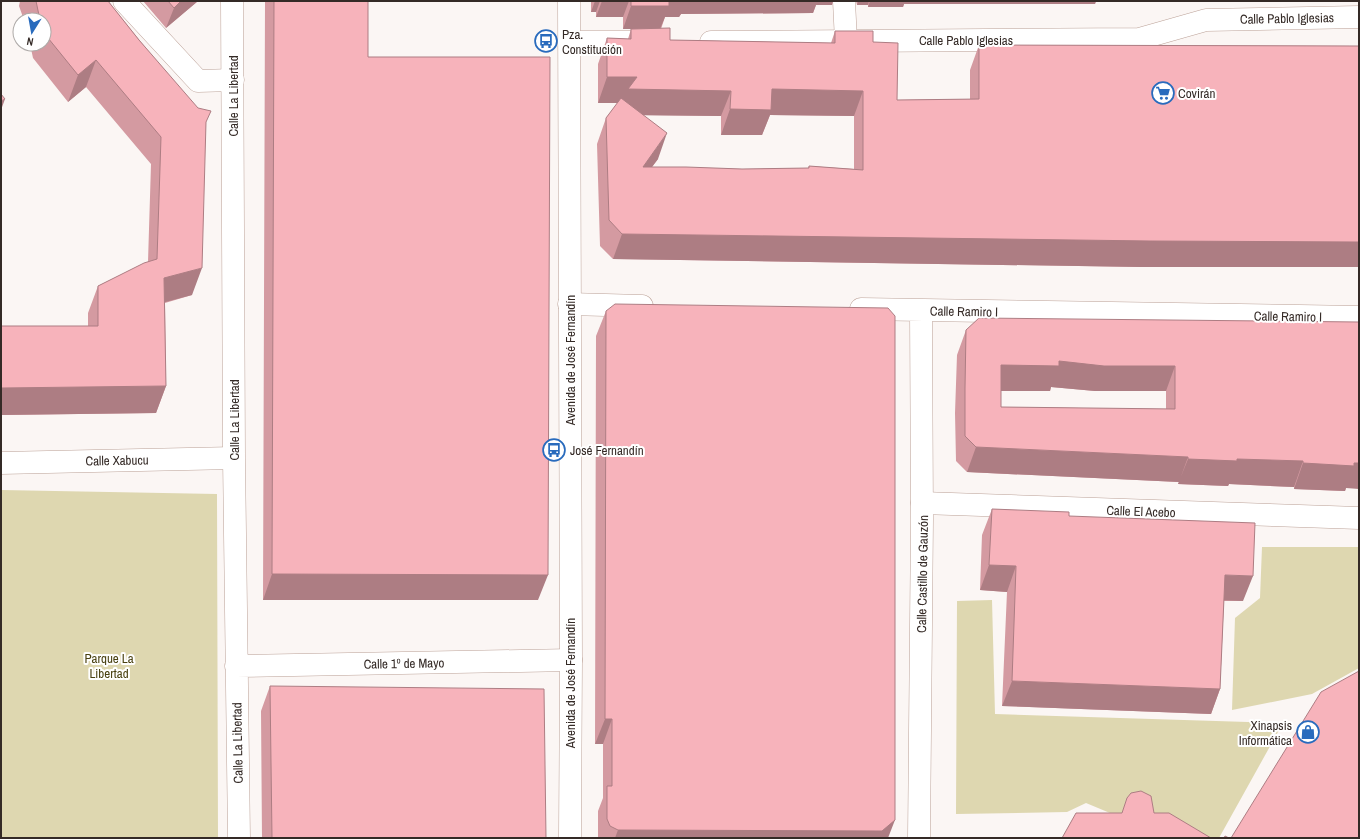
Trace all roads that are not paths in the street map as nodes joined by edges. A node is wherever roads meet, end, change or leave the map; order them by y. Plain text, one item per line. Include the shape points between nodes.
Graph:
1 (124, 1) edge
2 (232, 1) edge
3 (569, 1) edge
4 (844, 1) edge
5 (1359, 17) edge
6 (846, 41) junction
7 (570, 42) junction
8 (653, 42) edge
9 (692, 42) edge
10 (233, 80) junction
11 (570, 304) junction
12 (658, 306) edge
13 (841, 309) edge
14 (921, 310) junction
15 (1359, 317) edge
16 (234, 458) junction
17 (1, 463) edge
18 (922, 503) junction
19 (1359, 518) edge
20 (571, 660) junction
21 (236, 666) junction
22 (239, 838) edge
23 (570, 838) edge
24 (919, 838) edge

1 - 10 street via 198,81
2 - 10 street, Calle La Libertad
3 - 7 street, Avenida de José Fernandín
4 - 6 street
5 - 6 street, Calle Pablo Iglesias via 1206,20 1139,39
6 - 9 street, Calle Pablo Iglesias
7 - 8 street
7 - 11 street, Avenida de José Fernandín
10 - 16 street, Calle La Libertad
11 - 12 street
11 - 20 street, Avenida de José Fernandín
13 - 14 street, Calle Ramiro I
14 - 15 street, Calle Ramiro I
14 - 18 street, Calle Castillo de Gauzón
16 - 17 street, Calle Xabucu
16 - 21 street, Calle La Libertad
18 - 19 street, Calle El Acebo
18 - 24 street, Calle Castillo de Gauzón
20 - 21 street, Calle 1º de Mayo
20 - 23 street, Avenida de José Fernandín
21 - 22 street, Calle La Libertad

